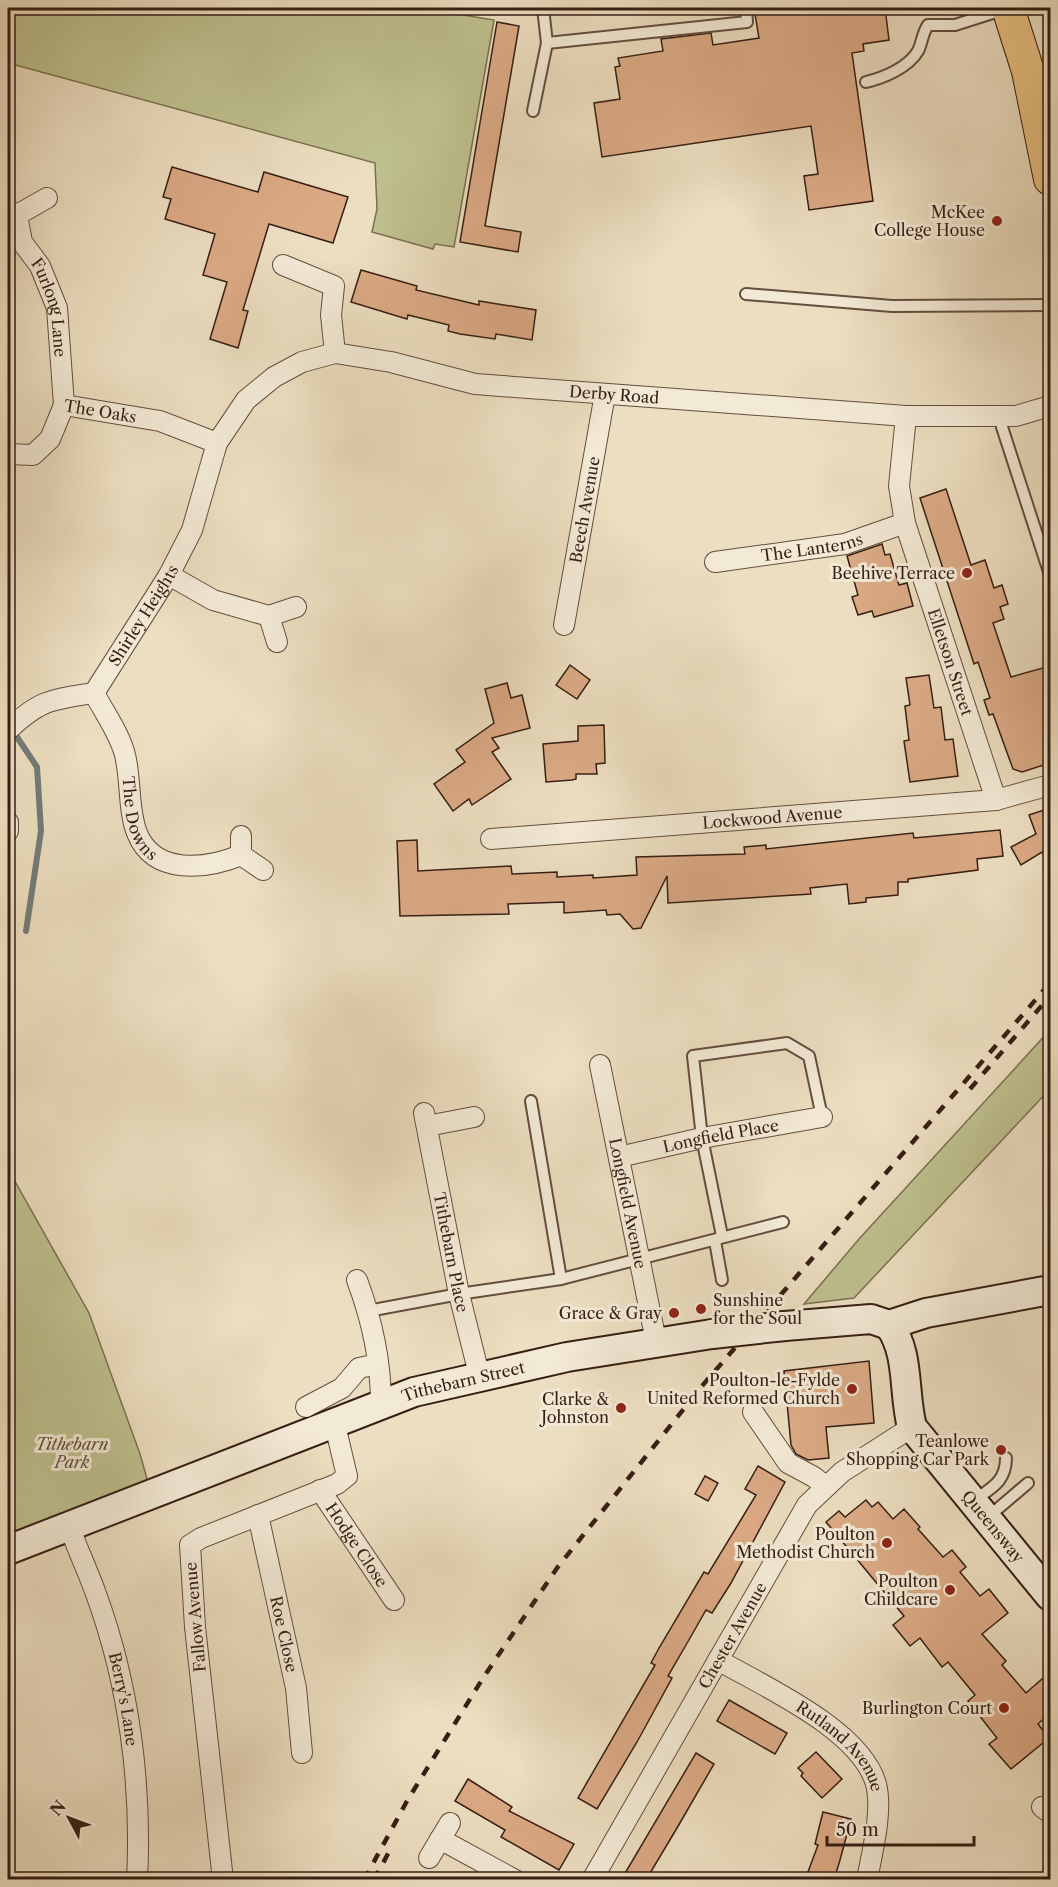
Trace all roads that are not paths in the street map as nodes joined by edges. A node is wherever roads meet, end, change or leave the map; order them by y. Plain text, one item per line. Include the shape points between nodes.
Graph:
1 (543, 8) edge
2 (746, 8) edge
3 (1008, 8) edge
4 (547, 43) junction
5 (866, 82) dead end
6 (533, 111) dead end
7 (1050, 179) edge
8 (47, 198) dead end
9 (12, 213) edge
10 (283, 265) dead end
11 (746, 294) dead end
12 (1050, 305) edge
13 (335, 353) junction
14 (605, 394) junction
15 (64, 405) junction
16 (1050, 406) edge
17 (1002, 415) junction
18 (906, 417) junction
19 (218, 444) junction
20 (8, 454) edge
21 (905, 523) junction
22 (715, 562) dead end
23 (1050, 574) edge
24 (169, 575) junction
25 (296, 607) dead end
26 (269, 615) junction
27 (564, 625) dead end
28 (277, 642) dead end
29 (94, 693) junction
30 (8, 730) edge
31 (1050, 784) edge
32 (996, 800) junction
33 (8, 822) edge
34 (8, 831) edge
35 (491, 838) dead end
36 (263, 870) dead end
37 (600, 1065) dead end
38 (531, 1101) dead end
39 (822, 1117) joint
40 (474, 1118) dead end
41 (702, 1138) junction
42 (619, 1157) junction
43 (783, 1222) dead end
44 (719, 1238) junction
45 (639, 1258) junction
46 (561, 1279) junction
47 (357, 1280) dead end
48 (722, 1280) dead end
49 (1050, 1290) edge
50 (459, 1294) junction
51 (368, 1311) junction
52 (940, 1311) junction
53 (889, 1324) junction
54 (656, 1341) junction
55 (903, 1350) junction
56 (378, 1364) junction
57 (480, 1378) junction
58 (381, 1404) junction
59 (306, 1407) dead end
60 (753, 1412) dead end
61 (334, 1422) junction
62 (912, 1427) junction
63 (1006, 1458) dead end
64 (1028, 1484) dead end
65 (825, 1486) junction
66 (320, 1490) junction
67 (980, 1510) junction
68 (258, 1515) junction
69 (69, 1525) junction
70 (8, 1550) edge
71 (1050, 1596) edge
72 (394, 1600) dead end
73 (718, 1660) junction
74 (302, 1753) dead end
75 (429, 1858) dead end
76 (137, 1880) edge
77 (223, 1880) edge
78 (515, 1880) edge
79 (592, 1880) edge
80 (867, 1880) edge

1 - 4 lane
2 - 4 lane via 747,22
3 - 5 lane via 955,25 928,25 917,52 887,77
3 - 7 main road via 1028,70
4 - 6 lane
8 - 9 street, Furlong Lane
9 - 15 street, Furlong Lane via 22,242 40,266 57,308
10 - 13 street via 334,286 331,315
11 - 12 lane via 892,306
13 - 14 street, Derby Road via 392,362 475,384
13 - 19 street, Derby Road via 302,362 274,377 246,400
14 - 18 street, Derby Road
14 - 27 street, Beech Avenue
15 - 19 street, The Oaks via 160,421
15 - 20 street, The Oaks via 50,439 33,455
16 - 17 street, Derby Road via 1016,416
17 - 18 street, Derby Road
17 - 23 lane via 1002,427
18 - 21 street, Elletson Street via 899,486
19 - 24 street, Shirley Heights via 192,530
21 - 22 street, The Lanterns via 845,544
21 - 32 street, Elletson Street
24 - 26 street via 213,600
24 - 29 street, Shirley Heights
25 - 26 street
26 - 28 street
29 - 30 street via 46,701
29 - 36 street, The Downs via 125,753 136,833 151,854 171,864 197,866 221,863 241,845
31 - 32 street, Lockwood Avenue
32 - 35 street, Lockwood Avenue
33 - 34 street
37 - 42 street, Longfield Avenue
38 - 46 lane
39 - 41 street, Longfield Place
39 - 41 lane via 809,1056 787,1043 693,1056
40 - 50 street, Tithebarn Place via 426,1119
41 - 42 street, Longfield Place
41 - 44 lane
42 - 45 street, Longfield Avenue
43 - 44 lane
44 - 45 lane
44 - 48 lane
45 - 46 lane
45 - 54 street, Longfield Avenue
46 - 50 lane
47 - 51 street
49 - 52 main road, Tithebarn Street
50 - 51 lane
50 - 57 street, Tithebarn Place
51 - 56 street
52 - 53 main road, Tithebarn Street
52 - 55 main road, Tithebarn Street via 915,1331
53 - 54 main road, Tithebarn Street, bridge via 871,1319
53 - 55 main road, Queensway
54 - 57 main road, Tithebarn Street
55 - 62 main road, Queensway
56 - 58 street
56 - 59 street via 359,1368 342,1388
57 - 58 main road, Tithebarn Street via 414,1392
58 - 61 main road, Tithebarn Street
60 - 65 street via 788,1463
61 - 66 street, Fallow Avenue via 347,1476
61 - 69 main road, Tithebarn Street
62 - 65 street, Chester Avenue
62 - 67 main road, Queensway
63 - 67 lane via 1006,1472
64 - 67 lane
65 - 73 street, Chester Avenue via 790,1532
66 - 68 street, Fallow Avenue
66 - 72 street, Hodge Close
67 - 71 main road, Queensway
68 - 74 street, Roe Close via 297,1688
68 - 77 street, Fallow Avenue via 190,1545 195,1627
69 - 70 main road, Tithebarn Street
69 - 76 street, Berry's Lane via 96,1594 125,1698 135,1766
73 - 79 street, Chester Avenue
73 - 80 street, Rutland Avenue via 814,1715 852,1743 876,1784 877,1833
75 - 78 street via 445,1831

